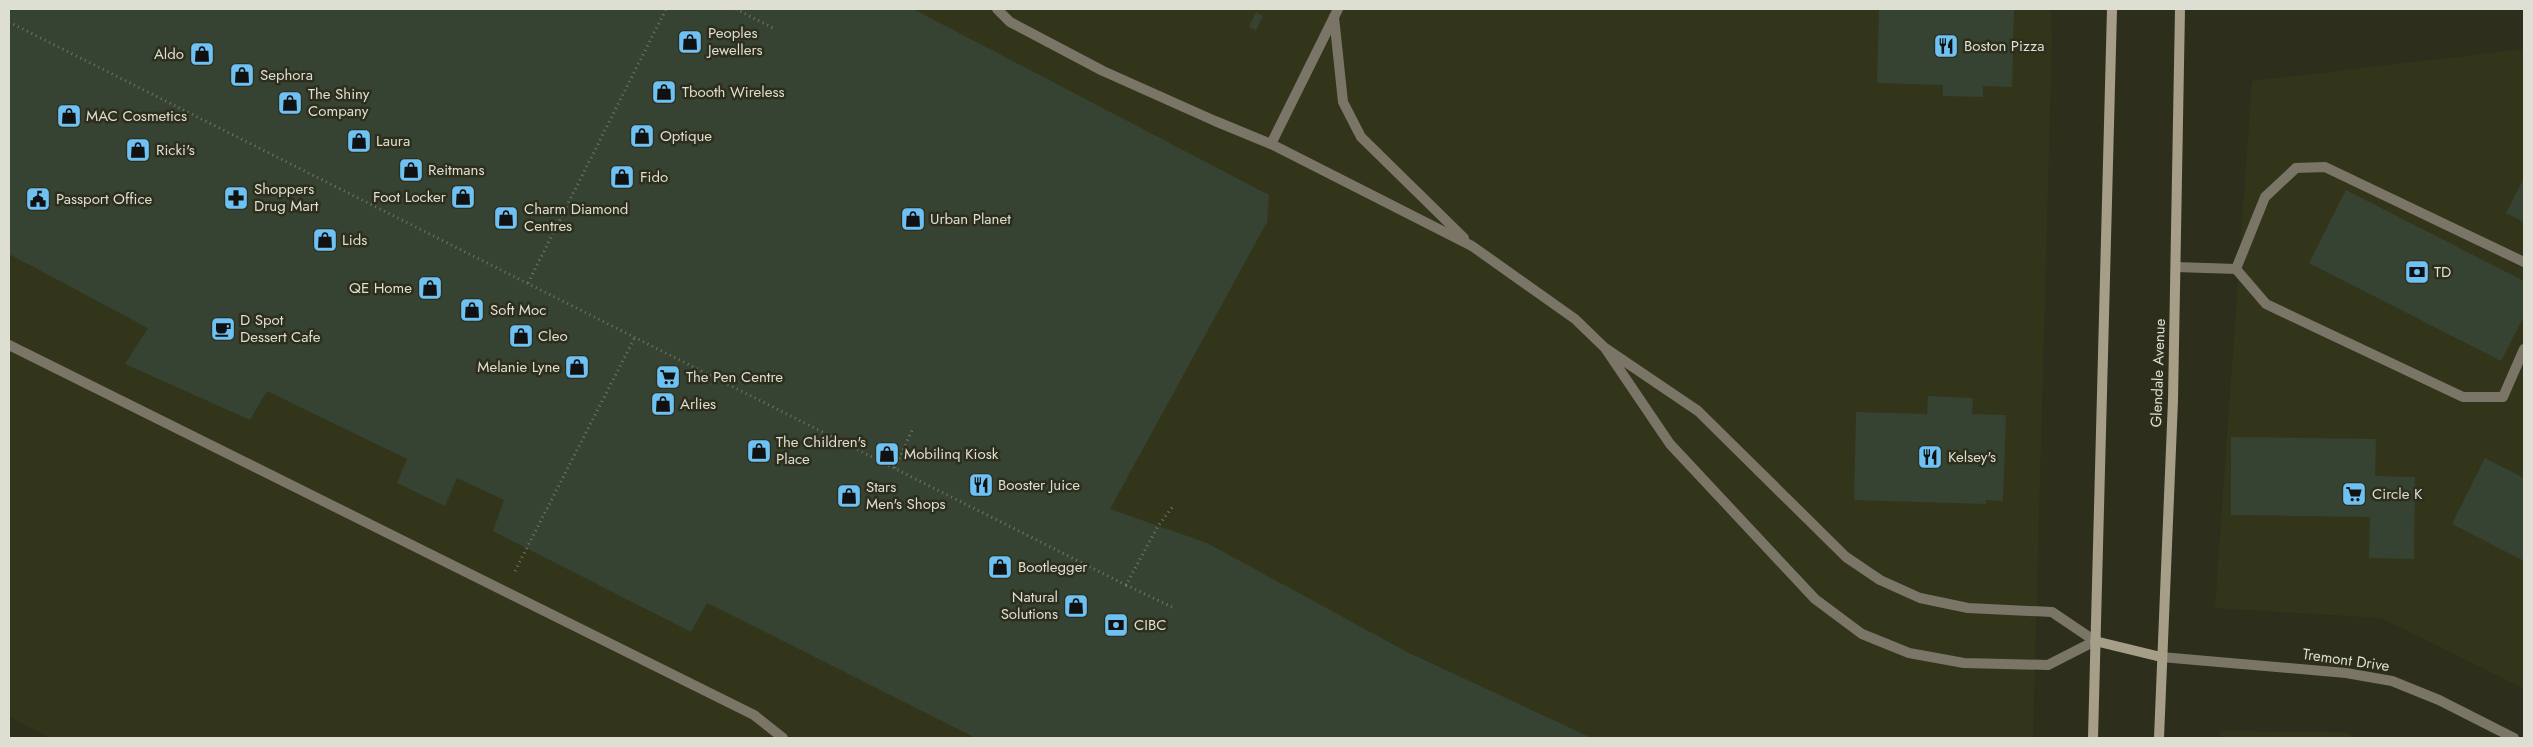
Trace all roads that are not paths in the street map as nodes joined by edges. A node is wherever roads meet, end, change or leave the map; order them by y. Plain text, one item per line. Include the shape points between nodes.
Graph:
1 (997, 9) edge
2 (2112, 9) edge
3 (2180, 9) edge
4 (1336, 13) edge
5 (1271, 144) junction
6 (1472, 246) junction
7 (2524, 262) edge
8 (2176, 267) junction
9 (2236, 269) junction
10 (9, 345) edge
11 (1605, 348) junction
12 (2524, 349) edge
13 (2095, 641) junction
14 (2162, 657) junction
15 (783, 738) edge
16 (2093, 738) edge
17 (2159, 738) edge
18 (2514, 738) edge

1 - 5 street via 1010,22 1103,71
2 - 13 main road
3 - 8 main road, Glendale Avenue
4 - 5 street
4 - 6 street via 1342,102 1361,137
5 - 6 street
6 - 11 street via 1575,319
7 - 9 street via 2325,167 2296,168 2265,197
8 - 9 street
8 - 14 main road, Glendale Avenue
9 - 12 street via 2266,304 2462,397 2503,396
10 - 15 street via 754,715
11 - 13 street via 1698,411 1846,558 1880,580 1920,598 1968,608 2052,612
11 - 13 street via 1670,444 1814,599 1862,634 1909,653 1964,663 2048,665
13 - 14 main road
13 - 16 main road
14 - 17 main road, Glendale Avenue
14 - 18 street, Tremont Drive via 2346,672 2392,680

